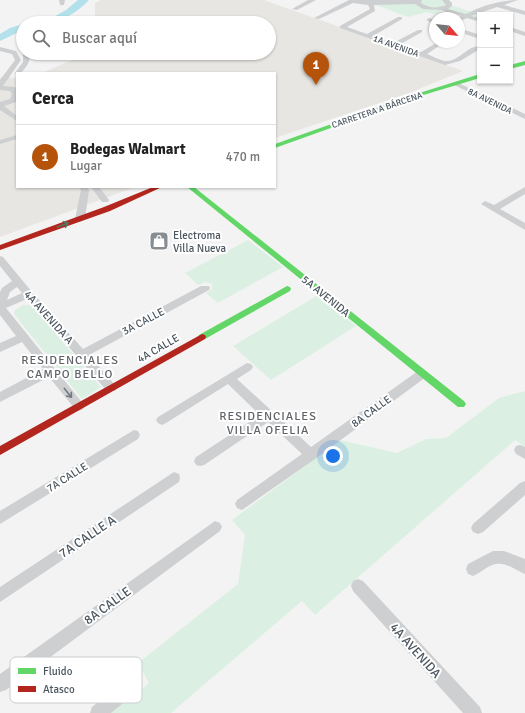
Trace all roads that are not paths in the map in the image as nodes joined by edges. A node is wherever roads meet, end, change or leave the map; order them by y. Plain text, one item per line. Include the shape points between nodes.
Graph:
1 (313, 0) edge
2 (515, 0) edge
3 (354, 1) edge
4 (418, 1) edge
5 (448, 1) edge
6 (498, 5) junction
7 (370, 6) junction
8 (295, 9) dead end
9 (443, 9) junction
10 (473, 12) junction
11 (477, 13) edge
12 (525, 13) edge
13 (466, 16) junction
14 (317, 18) dead end
15 (400, 18) dead end
16 (477, 19) edge
17 (513, 25) edge
18 (525, 28) edge
19 (513, 30) edge
20 (420, 31) dead end
21 (465, 32) edge
22 (525, 34) edge
23 (368, 36) junction
24 (477, 36) edge
25 (0, 45) edge
26 (394, 45) junction
27 (16, 48) edge
28 (432, 48) edge
29 (477, 48) edge
30 (0, 49) edge
31 (16, 54) edge
32 (421, 55) junction
33 (18, 60) edge
34 (26, 60) edge
35 (525, 63) edge
36 (513, 66) edge
37 (19, 72) edge
38 (16, 76) edge
39 (477, 77) edge
40 (456, 84) junction
41 (0, 85) edge
42 (0, 88) edge
43 (10, 89) junction
44 (15, 103) edge
45 (0, 106) edge
46 (525, 117) edge
47 (16, 118) edge
48 (16, 137) edge
49 (0, 142) edge
50 (16, 143) edge
51 (276, 146) edge
52 (0, 148) edge
53 (83, 188) edge
54 (96, 188) edge
55 (154, 188) edge
56 (156, 188) edge
57 (191, 188) edge
58 (525, 190) edge
59 (105, 200) junction
60 (119, 204) junction
61 (485, 204) dead end
62 (494, 209) junction
63 (97, 213) junction
64 (80, 214) junction
65 (525, 227) edge
66 (0, 240) edge
67 (0, 248) edge
68 (0, 259) edge
69 (18, 281) junction
70 (205, 288) dead end
71 (286, 289) dead end
72 (28, 294) junction
73 (0, 306) edge
74 (23, 337) junction
75 (0, 348) edge
76 (82, 354) junction
77 (247, 367) dead end
78 (50, 371) junction
79 (422, 374) junction
80 (229, 378) junction
81 (111, 388) junction
82 (0, 397) edge
83 (461, 404) dead end
84 (79, 406) junction
85 (268, 416) junction
86 (162, 420) dead end
87 (134, 435) dead end
88 (0, 451) edge
89 (311, 455) junction
90 (200, 462) dead end
91 (174, 478) dead end
92 (525, 486) edge
93 (242, 504) dead end
94 (0, 518) edge
95 (215, 526) dead end
96 (478, 528) dead end
97 (525, 567) edge
98 (473, 569) dead end
99 (358, 586) dead end
100 (0, 595) edge
101 (37, 657) edge
102 (10, 677) edge
103 (0, 684) edge
104 (110, 703) edge
105 (98, 713) edge
106 (474, 713) edge

1 - 8 street
2 - 6 street
3 - 7 street
3 - 14 street
4 - 7 street
4 - 9 street via 424,8
5 - 9 street
5 - 10 street
6 - 10 street
6 - 12 street
7 - 23 street, 1A AVENIDA via 373,10 342,26
9 - 13 street
10 - 11 street
10 - 13 street
13 - 16 street
15 - 23 street
17 - 18 street
19 - 22 street
20 - 26 street
21 - 24 street
23 - 26 street, 1A AVENIDA
25 - 27 street
26 - 32 street, 1A AVENIDA
28 - 32 street
29 - 32 street, 1A AVENIDA via 459,60 449,63
30 - 31 street
33 - 41 street
34 - 37 street
35 - 36 main road
38 - 43 street via 10,84
39 - 40 main road, CARRETERA A BÁRCENA
40 - 46 street, 8A AVENIDA
40 - 51 main road, CARRETERA A BÁRCENA
42 - 43 street
43 - 44 street via 16,94
44 - 45 street
45 - 47 street
48 - 49 street
50 - 52 street
53 - 64 street via 84,200
54 - 59 street
55 - 59 main road
56 - 60 main road
57 - 79 main road, 5A AVENIDA
58 - 62 street
59 - 60 main road
59 - 63 main road
59 - 64 main road
60 - 63 main road
61 - 62 street
62 - 65 street
63 - 64 main road
64 - 66 main road
67 -> 64 main road
68 - 69 street, 4A AVENIDA A
69 - 72 street, 4A AVENIDA A
69 - 73 street, 4A AVENIDA A via 6,290
70 - 76 street, 3A CALLE
71 - 81 main road, 4A CALLE
72 - 73 street
72 - 76 street, 4A AVENIDA A
73 - 74 street
74 - 75 street
74 - 78 street
76 - 81 street, 4A AVENIDA A
77 - 80 street
78 - 82 street
78 -> 84 street
79 - 83 main road, 5A AVENIDA
79 - 89 street, 8A CALLE
80 - 85 street
80 - 86 street
81 - 84 main road, 4A CALLE
84 - 88 main road, 4A CALLE
85 - 89 street
85 - 90 street
87 - 94 street, 7A CALLE
89 - 93 street, 8A CALLE
91 - 100 street, 7A CALLE A
92 - 96 street
95 - 101 street, 8A CALLE
97 - 98 street via 499,556
99 - 106 street, 4A AVENIDA
102 - 103 street, 8A CALLE
104 - 105 street

